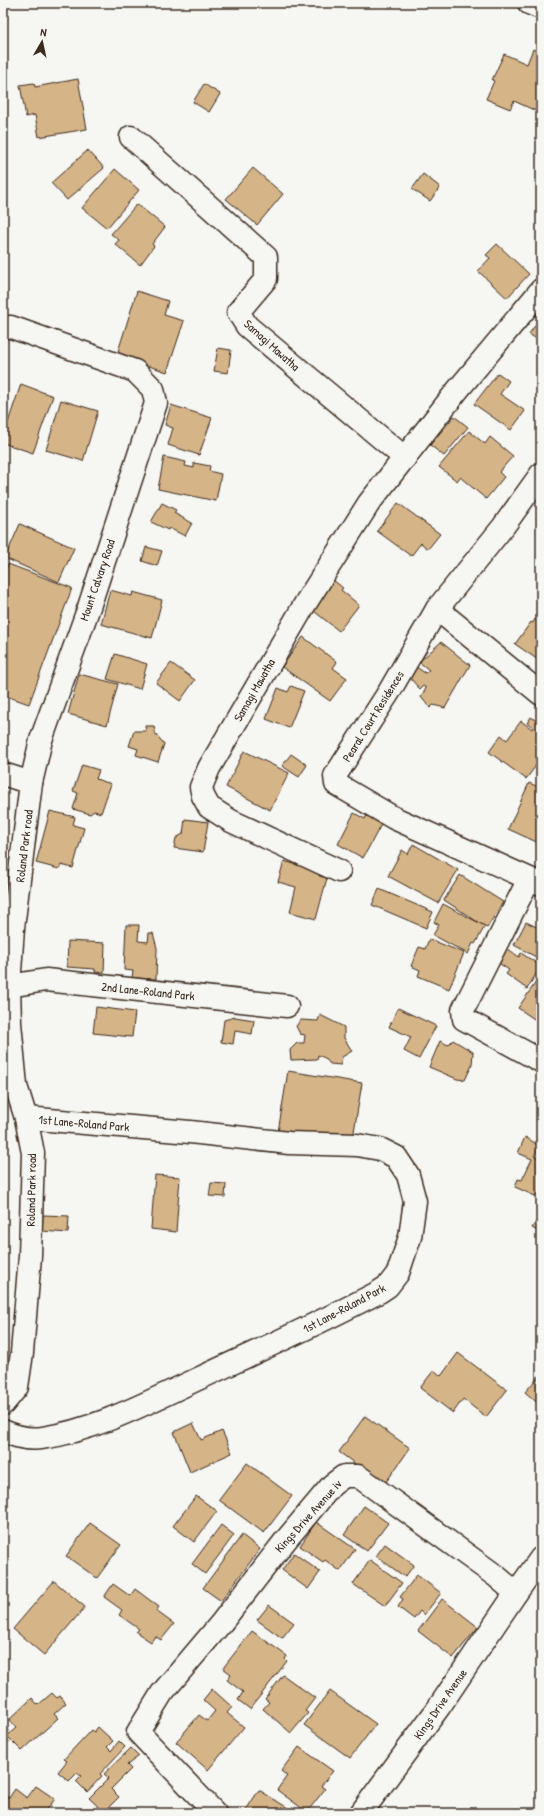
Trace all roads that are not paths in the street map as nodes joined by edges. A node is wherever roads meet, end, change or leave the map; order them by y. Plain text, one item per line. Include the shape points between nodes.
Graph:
1 (529, 3) edge
2 (541, 8) edge
3 (131, 138) dead end
4 (541, 290) edge
5 (3, 327) edge
6 (404, 458) junction
7 (541, 474) edge
8 (437, 609) junction
9 (541, 694) edge
10 (3, 774) edge
11 (31, 783) junction
12 (339, 870) dead end
13 (535, 881) edge
14 (10, 986) junction
15 (287, 1006) dead end
16 (541, 1061) edge
17 (26, 1118) junction
18 (3, 1404) edge
19 (3, 1431) edge
20 (539, 1560) edge
21 (516, 1593) junction
22 (215, 1813) edge
23 (361, 1813) edge

1 - 2 street
3 - 6 street, Samagi Mawatha via 266,256 266,279 238,312 247,326
4 - 6 street, Samagi Mawatha
5 - 11 street, Mount Calvary Road via 11,326 135,371 153,389 156,403 89,607 41,740
6 - 12 street, Samagi Mawatha via 369,503 305,604 209,768 201,787 209,808 231,821
7 - 8 street, Pearal Court Residences via 503,527
8 - 9 street
8 - 13 street, Pearal Court Residences via 389,692 335,776 336,784 394,818
10 - 11 street
11 - 14 street, Roland Park road via 13,928
13 - 16 street, Pearal Court Residences via 463,1010 464,1020
14 - 15 street, 2nd Lane-Roland Park via 46,980
14 - 17 street, Roland Park road via 10,1023 16,1086
17 - 18 street, Roland Park road via 33,1153 28,1287 17,1387
17 - 19 street, 1st Lane-Roland Park via 380,1149 396,1157 408,1175 416,1201 410,1237 398,1273 388,1286 379,1292 166,1394 102,1421 68,1433 40,1438 22,1437
20 - 21 street
21 - 22 street, Kings Drive Avenue iv via 358,1476 344,1476 332,1485 284,1540 222,1622 162,1693 138,1732
21 - 23 street, Kings Drive Avenue via 439,1707

